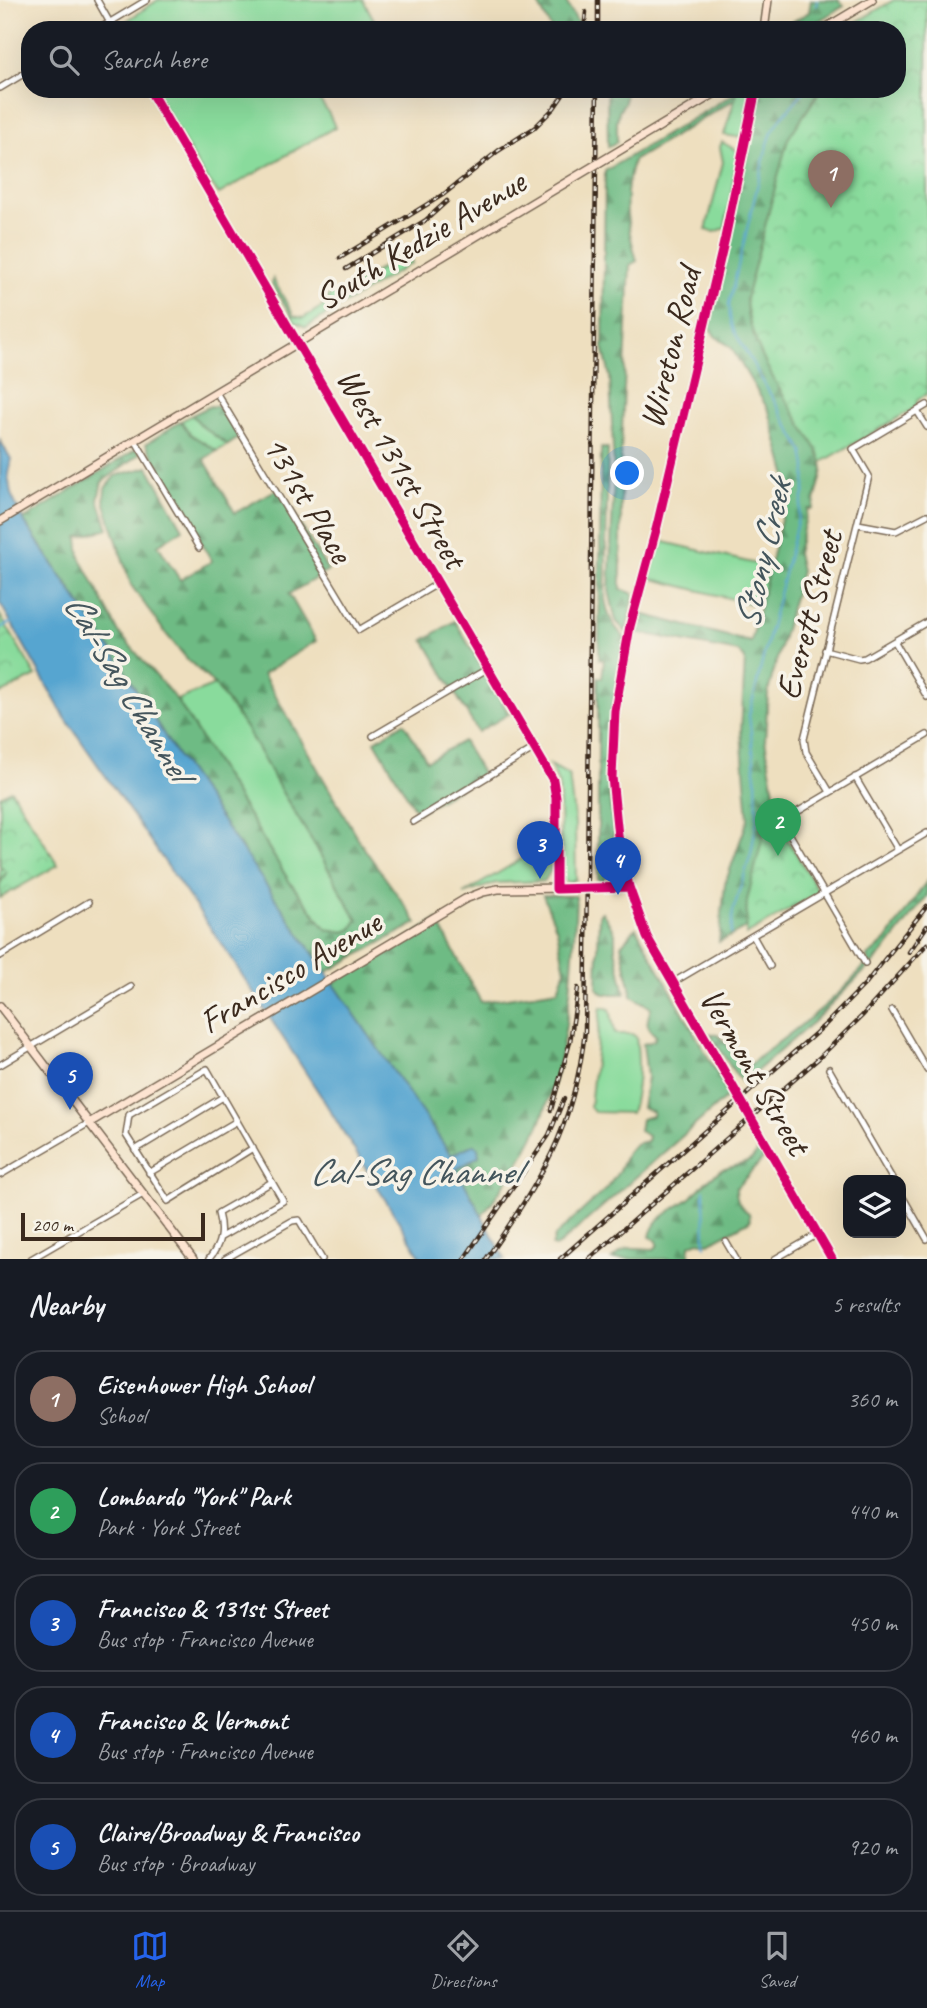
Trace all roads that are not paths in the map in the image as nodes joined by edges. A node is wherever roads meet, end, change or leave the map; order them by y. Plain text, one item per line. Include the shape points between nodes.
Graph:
1 (97, 0) edge
2 (147, 0) edge
3 (768, 0) edge
4 (872, 0) edge
5 (109, 21) edge
6 (112, 21) edge
7 (765, 21) edge
8 (837, 21) edge
9 (21, 75) edge
10 (0, 88) edge
11 (154, 98) edge
12 (707, 98) edge
13 (754, 98) edge
14 (298, 344) junction
15 (216, 392) junction
16 (927, 405) edge
17 (917, 411) junction
18 (927, 427) edge
19 (135, 440) junction
20 (927, 515) edge
21 (0, 521) edge
22 (858, 524) junction
23 (199, 548) dead end
24 (437, 584) junction
25 (927, 622) edge
26 (895, 642) junction
27 (825, 650) junction
28 (487, 669) junction
29 (927, 697) edge
30 (927, 735) edge
31 (373, 736) dead end
32 (533, 749) junction
33 (855, 777) junction
34 (830, 792) junction
35 (412, 822) dead end
36 (927, 833) edge
37 (898, 850) junction
38 (629, 887) junction
39 (556, 889) junction
40 (825, 894) junction
41 (89, 902) dead end
42 (753, 936) junction
43 (0, 956) edge
44 (865, 963) dead end
45 (770, 966) dead end
46 (672, 983) junction
47 (131, 987) dead end
48 (0, 1006) edge
49 (892, 1010) dead end
50 (32, 1046) junction
51 (927, 1054) edge
52 (920, 1058) junction
53 (0, 1065) edge
54 (829, 1069) dead end
55 (927, 1070) edge
56 (223, 1097) junction
57 (237, 1121) junction
58 (89, 1122) junction
59 (253, 1148) junction
60 (135, 1150) junction
61 (149, 1173) junction
62 (0, 1175) edge
63 (890, 1175) edge
64 (272, 1182) junction
65 (162, 1193) junction
66 (143, 1194) junction
67 (149, 1202) junction
68 (906, 1203) edge
69 (818, 1234) junction
70 (221, 1237) junction
71 (927, 1239) edge
72 (726, 1242) dead end
73 (32, 1259) edge
74 (193, 1259) edge
75 (209, 1259) edge
76 (225, 1259) edge
77 (322, 1259) edge
78 (736, 1259) edge
79 (775, 1259) edge
80 (832, 1259) edge

1 - 5 street
2 - 6 street
3 - 7 street
4 - 8 street
9 - 10 street
11 - 14 street, West 131st Street
12 - 14 street, South Kedzie Avenue, bridge
13 - 38 street, Wireton Road via 725,239 630,625 617,700 612,777
14 - 15 street, South Kedzie Avenue
14 - 24 street, West 131st Street
15 - 19 street, South Kedzie Avenue
15 - 24 street, 131st Place via 359,630
16 - 17 street
17 - 18 street
17 - 22 street, Everett Street via 853,449 869,476
19 - 21 street, South Kedzie Avenue
19 - 23 street
20 - 22 street via 896,531
22 - 27 street, Everett Street
24 - 28 street, West 131st Street
25 - 26 street
26 - 27 street via 859,659
26 - 29 street
27 - 34 street, Everett Street via 804,739
28 - 31 street
28 - 32 street, West 131st Street
30 - 33 street
32 - 35 street
32 - 39 street, West 131st Street via 556,789
33 - 34 street
33 - 37 street
34 - 40 street via 782,821
36 - 37 street
37 - 40 street
38 - 39 street, Francisco Avenue
38 - 46 street, Wireton Road
39 - 58 street, Francisco Avenue via 498,889 465,899
40 - 42 street
40 - 44 street
41 - 43 street
42 - 45 street
42 - 46 street
46 - 69 street, Vermont Street
47 - 50 street
48 - 50 street
49 - 52 street
50 - 53 street
50 - 58 street
51 - 52 street
52 - 55 street
54 - 63 street
56 - 57 street
56 - 60 street
56 - 60 street via 207,1069 129,1115 126,1135
57 - 59 street
57 - 61 street
58 - 62 street, Francisco Avenue
58 - 66 street
59 - 64 street
59 - 65 street via 168,1201
60 - 61 street
61 - 65 street
64 - 70 street via 218,1213
64 - 70 street via 283,1201
65 - 67 street
66 - 67 street
66 - 73 street
67 - 74 street
68 - 71 street
69 - 79 street
69 - 80 street, Vermont Street
70 - 75 street
72 - 78 street
76 - 77 street via 299,1220

